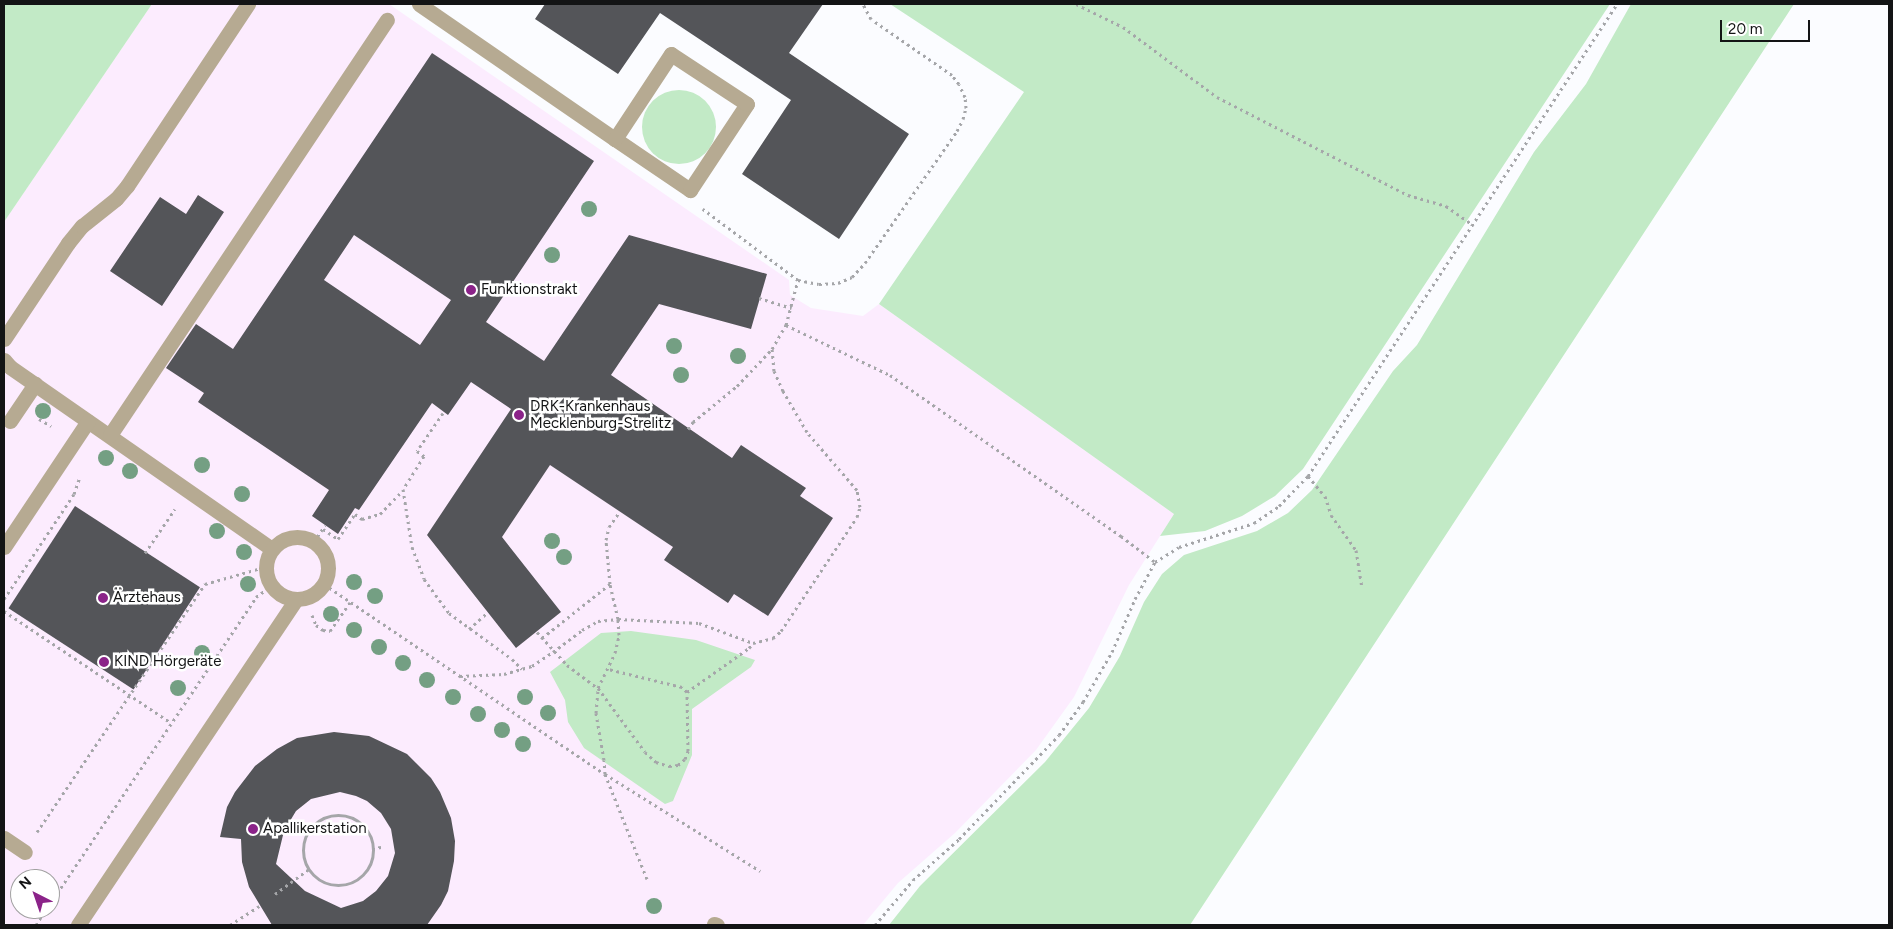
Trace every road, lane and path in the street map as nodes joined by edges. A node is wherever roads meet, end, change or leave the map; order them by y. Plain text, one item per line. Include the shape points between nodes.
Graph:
1 (248, 4) edge
2 (419, 4) edge
3 (863, 4) edge
4 (1076, 4) edge
5 (1618, 4) edge
6 (387, 20) dead end
7 (615, 140) junction
8 (690, 190) junction
9 (1473, 225) junction
10 (798, 280) junction
11 (759, 298) dead end
12 (792, 308) junction
13 (786, 325) junction
14 (4, 339) edge
15 (772, 349) junction
16 (4, 360) edge
17 (35, 384) junction
18 (443, 412) dead end
19 (88, 420) junction
20 (10, 421) dead end
21 (688, 429) dead end
22 (110, 435) junction
23 (83, 470) dead end
24 (1308, 476) junction
25 (188, 490) junction
26 (403, 490) junction
27 (620, 511) dead end
28 (314, 542) junction
29 (4, 546) edge
30 (272, 549) junction
31 (145, 553) dead end
32 (1155, 562) junction
33 (265, 567) junction
34 (324, 584) junction
35 (610, 584) junction
36 (271, 586) junction
37 (1362, 588) dead end
38 (4, 599) edge
39 (301, 599) junction
40 (350, 602) junction
41 (4, 611) edge
42 (488, 612) dead end
43 (618, 619) junction
44 (469, 629) junction
45 (537, 632) dead end
46 (542, 638) junction
47 (753, 643) junction
48 (553, 652) junction
49 (608, 668) junction
50 (522, 669) junction
51 (460, 676) junction
52 (598, 688) junction
53 (687, 692) junction
54 (128, 695) junction
55 (171, 723) junction
56 (605, 774) junction
57 (4, 838) edge
58 (382, 847) dead end
59 (372, 848) junction
60 (24, 852) joint
61 (309, 869) junction
62 (760, 871) dead end
63 (648, 879) dead end
64 (60, 889) edge
65 (275, 894) dead end
66 (259, 906) dead end
67 (78, 925) edge
68 (230, 925) edge
69 (875, 925) edge

1 - 14 lane via 127,186 68,243
2 - 7 lane
3 - 10 path via 871,20 952,75 964,96 964,113 952,139 852,277 818,284
4 - 9 path via 1123,27 1218,97 1408,195 1446,206
5 - 9 path
6 - 22 lane
7 - 8 lane
7 - 8 lane via 671,54 747,104
8 - 10 path via 692,200
9 - 24 path
10 - 12 path
11 - 12 path
12 - 13 path
13 - 15 path
13 - 32 path via 890,375
15 - 21 path via 738,386 692,422
15 - 47 path via 774,371 783,391 807,432 857,490 860,507 857,517 781,631 772,638
16 - 17 lane
17 - 19 lane
17 - 20 lane
18 - 26 path via 417,451 424,456
19 - 22 lane
19 - 29 lane
22 - 25 lane
23 - 38 path via 74,494
24 - 32 path via 1279,506 1254,523 1179,547
24 - 37 path via 1325,496 1332,516 1356,550
25 - 30 lane
25 - 31 path
26 - 28 path via 380,514 362,519 355,514 338,539 324,527
26 - 44 path via 412,547 424,579 449,613
27 - 35 path via 609,527 606,540
28 - 30 lane via 296,536 279,542
28 - 34 lane via 321,548 328,566
30 - 33 lane
32 - 69 path via 1112,652 1083,702 1058,735 959,839 913,880
33 - 36 lane
33 - 54 path via 206,584 134,691
34 - 39 lane via 312,596
34 - 40 path
35 - 43 path
35 - 46 path
36 - 39 lane via 287,598
36 - 55 path via 256,597
39 - 40 path via 316,625 330,631
39 - 67 lane
40 - 51 path
41 - 54 path
42 - 44 path
43 - 47 path via 699,623
43 - 48 path via 598,621
43 - 49 path via 619,635
44 - 50 path
45 - 46 path
46 - 48 path
47 - 53 path
48 - 50 path
48 - 52 path
49 - 52 path
49 - 53 path via 682,687
50 - 51 path via 504,674
51 - 56 path
52 - 53 path via 645,752 656,762 670,766 685,760 688,752
52 - 56 path via 596,713
54 - 55 path
54 - 60 path
55 - 64 path
56 - 62 path
56 - 63 path
57 - 60 lane
58 - 59 path
59 - 61 path via 369,866 352,882 328,883
59 - 61 path via 368,831 359,822 336,815 324,818 314,824 303,846
61 - 65 path
66 - 68 path

